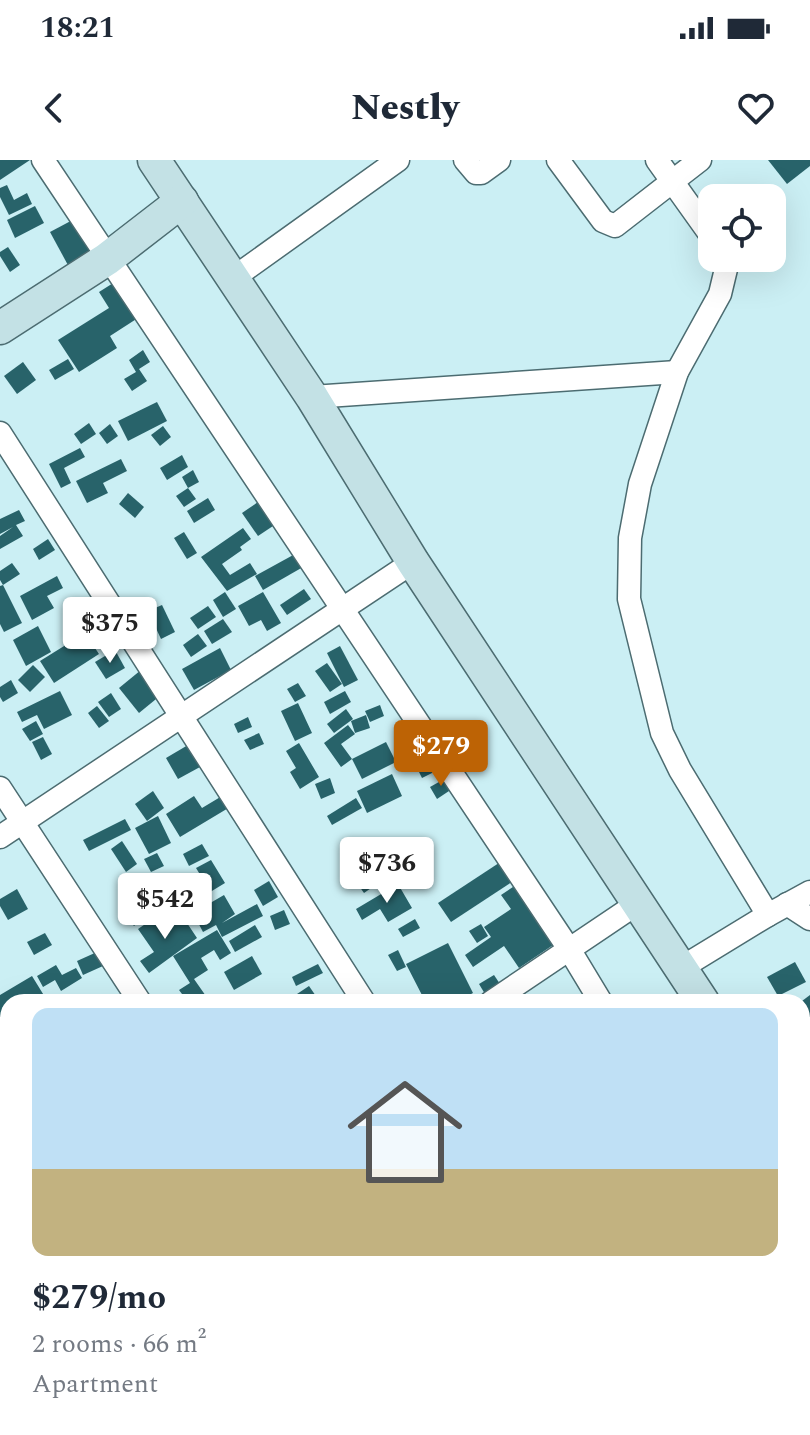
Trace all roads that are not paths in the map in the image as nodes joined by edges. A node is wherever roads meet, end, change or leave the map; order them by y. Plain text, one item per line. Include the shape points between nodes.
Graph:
1 (43, 160) edge
2 (154, 160) edge
3 (398, 160) edge
4 (465, 160) edge
5 (499, 160) edge
6 (558, 160) edge
7 (657, 160) edge
8 (700, 160) edge
9 (672, 182) junction
10 (182, 201) junction
11 (698, 218) edge
12 (107, 259) junction
13 (725, 272) edge
14 (232, 279) junction
15 (0, 328) edge
16 (677, 372) junction
17 (312, 397) junction
18 (0, 433) edge
19 (413, 562) junction
20 (343, 610) junction
21 (182, 716) junction
22 (0, 788) edge
23 (23, 822) junction
24 (0, 837) edge
25 (810, 892) edge
26 (638, 903) junction
27 (777, 909) junction
28 (810, 919) edge
29 (569, 949) junction
30 (681, 968) junction
31 (135, 994) edge
32 (359, 994) edge
33 (503, 994) edge
34 (596, 994) edge
35 (698, 994) edge

1 - 12 street
2 - 10 street
3 - 14 street
4 - 5 street via 476,173
6 - 9 street via 609,225 615,226
7 - 9 street
8 - 9 street
9 - 11 street
10 - 12 street
10 - 14 street
12 - 15 street
12 - 20 street
13 - 16 street via 720,294
14 - 17 street
16 - 17 street
16 - 27 street via 640,484 630,538 629,599 662,733 680,770
17 - 19 street
18 - 21 street
19 - 20 street
19 - 26 street
20 - 21 street
20 - 29 street
21 - 23 street
21 - 32 street
22 - 23 street
23 - 24 street
23 - 31 street
25 - 27 street
26 - 29 street
26 - 30 street
27 - 28 street
27 - 30 street
29 - 33 street
29 - 34 street
30 - 35 street

